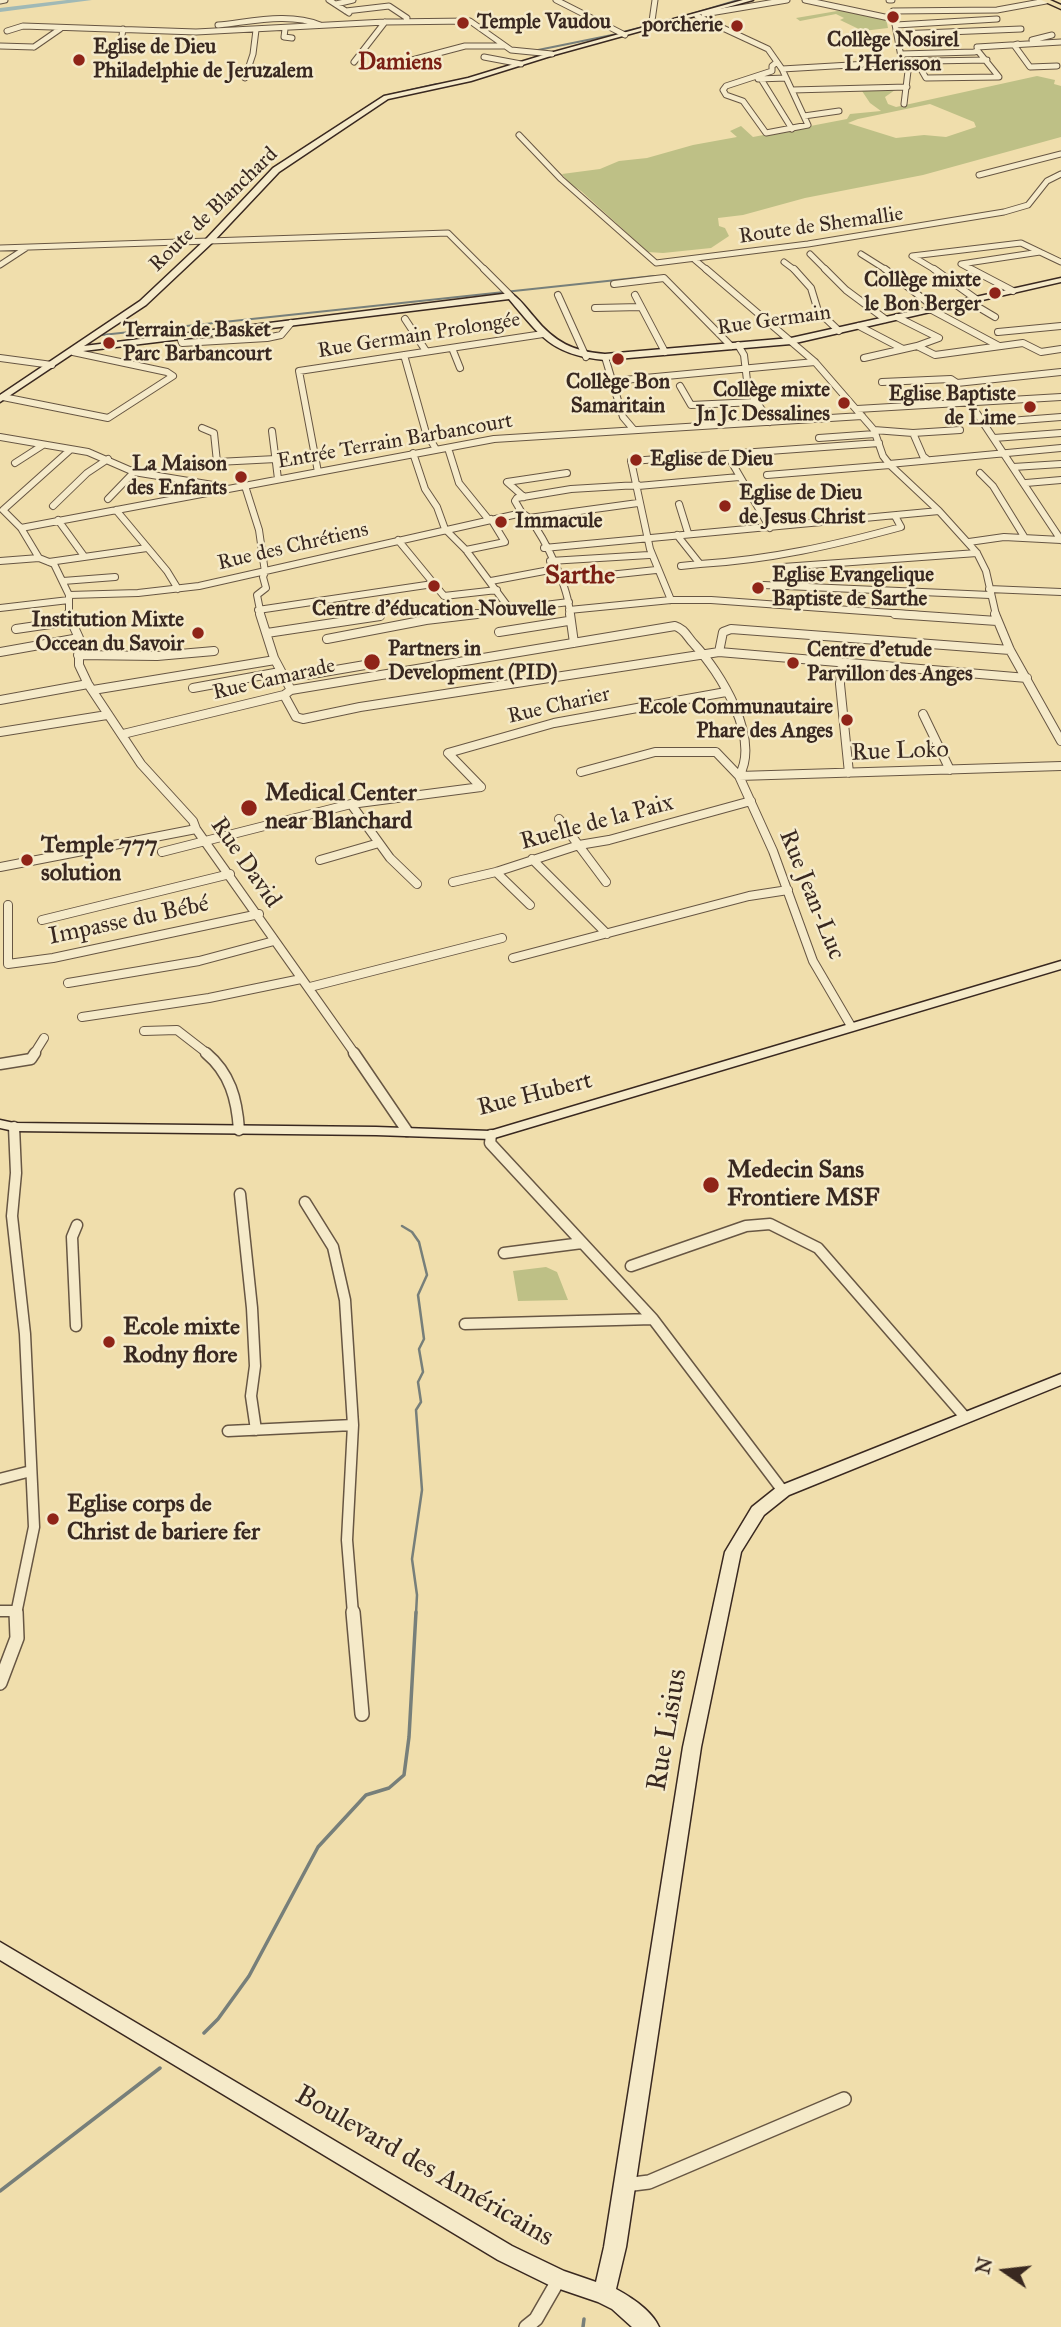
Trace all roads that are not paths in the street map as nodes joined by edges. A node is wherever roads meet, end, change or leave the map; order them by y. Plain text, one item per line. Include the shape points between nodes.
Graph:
1 (329, 0) edge
2 (353, 0) edge
3 (556, 0) edge
4 (655, 0) edge
5 (750, 0) edge
6 (786, 0) edge
7 (805, 0) edge
8 (1045, 0) edge
9 (336, 4) junction
10 (1061, 7) edge
11 (346, 10) junction
12 (354, 10) junction
13 (894, 11) dead end
14 (700, 15) junction
15 (358, 19) junction
16 (997, 19) dead end
17 (406, 21) junction
18 (385, 22) junction
19 (364, 23) junction
20 (896, 25) junction
21 (320, 26) junction
22 (60, 29) junction
23 (123, 29) junction
24 (285, 29) junction
25 (651, 29) junction
26 (1021, 29) dead end
27 (256, 30) junction
28 (7, 31) dead end
29 (223, 31) junction
30 (898, 34) junction
31 (1052, 34) dead end
32 (625, 35) junction
33 (292, 38) dead end
34 (1061, 42) edge
35 (1054, 43) junction
36 (1014, 45) junction
37 (0, 46) edge
38 (505, 46) junction
39 (120, 49) dead end
40 (978, 51) junction
41 (1061, 51) edge
42 (552, 54) junction
43 (901, 54) junction
44 (484, 57) dead end
45 (412, 60) dead end
46 (986, 60) junction
47 (929, 61) dead end
48 (354, 62) dead end
49 (777, 62) junction
50 (902, 62) junction
51 (521, 64) junction
52 (1057, 66) dead end
53 (782, 69) junction
54 (922, 71) dead end
55 (245, 78) dead end
56 (786, 78) junction
57 (761, 79) junction
58 (744, 80) junction
59 (907, 87) junction
60 (792, 90) junction
61 (904, 104) dead end
62 (839, 111) dead end
63 (804, 116) junction
64 (792, 129) junction
65 (519, 135) dead end
66 (1061, 154) edge
67 (1061, 174) edge
68 (979, 175) dead end
69 (210, 240) junction
70 (29, 247) junction
71 (0, 248) edge
72 (1041, 251) junction
73 (810, 254) dead end
74 (861, 254) dead end
75 (695, 260) junction
76 (784, 262) dead end
77 (1061, 262) edge
78 (0, 265) edge
79 (1061, 280) edge
80 (614, 284) dead end
81 (1013, 291) junction
82 (510, 295) junction
83 (558, 295) dead end
84 (635, 295) dead end
85 (972, 300) junction
86 (641, 307) junction
87 (595, 308) dead end
88 (932, 309) junction
89 (897, 317) junction
90 (995, 317) dead end
91 (405, 319) dead end
92 (884, 320) junction
93 (859, 326) junction
94 (1061, 326) edge
95 (839, 331) junction
96 (998, 332) dead end
97 (543, 334) junction
98 (791, 341) junction
99 (734, 345) junction
100 (917, 346) junction
101 (1000, 346) junction
102 (452, 348) junction
103 (903, 349) junction
104 (1061, 349) edge
105 (74, 351) junction
106 (426, 351) junction
107 (665, 352) junction
108 (404, 355) junction
109 (586, 357) junction
110 (605, 357) junction
111 (0, 358) edge
112 (864, 358) dead end
113 (815, 362) junction
114 (51, 365) junction
115 (460, 368) dead end
116 (747, 370) junction
117 (1061, 372) edge
118 (613, 381) junction
119 (882, 382) dead end
120 (680, 386) dead end
121 (2, 396) edge
122 (1061, 397) edge
123 (755, 402) junction
124 (970, 402) junction
125 (860, 412) junction
126 (1061, 417) edge
127 (770, 422) junction
128 (983, 423) junction
129 (202, 428) dead end
130 (634, 430) junction
131 (960, 430) dead end
132 (272, 431) dead end
133 (875, 432) junction
134 (913, 433) junction
135 (1061, 433) edge
136 (0, 437) edge
137 (819, 438) dead end
138 (994, 438) junction
139 (878, 443) junction
140 (43, 445) junction
141 (448, 448) junction
142 (1061, 448) edge
143 (436, 449) junction
144 (70, 450) junction
145 (413, 453) junction
146 (1002, 453) junction
147 (728, 456) junction
148 (108, 459) junction
149 (276, 459) junction
150 (928, 460) junction
151 (15, 463) dead end
152 (890, 464) junction
153 (1061, 464) edge
154 (1013, 467) junction
155 (134, 472) junction
156 (317, 472) junction
157 (567, 473) dead end
158 (980, 473) dead end
159 (767, 475) dead end
160 (739, 477) junction
161 (278, 479) junction
162 (1061, 480) edge
163 (1026, 483) junction
164 (638, 485) junction
165 (245, 486) junction
166 (232, 488) junction
167 (524, 497) junction
168 (108, 499) dead end
169 (638, 503) junction
170 (679, 504) dead end
171 (53, 506) dead end
172 (116, 510) junction
173 (939, 511) junction
174 (525, 516) junction
175 (895, 516) junction
176 (490, 519) junction
177 (58, 520) junction
178 (21, 528) junction
179 (770, 528) junction
180 (444, 529) junction
181 (688, 533) junction
182 (677, 536) junction
183 (648, 537) junction
184 (1025, 538) junction
185 (398, 540) junction
186 (1061, 540) edge
187 (969, 541) junction
188 (147, 548) junction
189 (544, 548) junction
190 (466, 550) junction
191 (977, 554) junction
192 (649, 555) junction
193 (84, 556) junction
194 (39, 558) junction
195 (0, 561) edge
196 (550, 561) junction
197 (49, 562) junction
198 (700, 564) junction
199 (681, 566) dead end
200 (783, 567) dead end
201 (555, 569) junction
202 (656, 570) junction
203 (265, 572) junction
204 (115, 578) dead end
205 (63, 580) junction
206 (492, 580) junction
207 (562, 580) junction
208 (433, 584) junction
209 (763, 585) dead end
210 (178, 589) junction
211 (498, 590) junction
212 (989, 592) junction
213 (1061, 592) edge
214 (69, 598) junction
215 (671, 600) junction
216 (569, 606) junction
217 (0, 608) edge
218 (509, 608) junction
219 (258, 610) junction
220 (380, 616) dead end
221 (70, 617) junction
222 (568, 621) junction
223 (997, 621) junction
224 (16, 629) dead end
225 (499, 632) dead end
226 (268, 634) junction
227 (79, 638) junction
228 (327, 639) dead end
229 (575, 643) junction
230 (1010, 650) junction
231 (214, 651) dead end
232 (0, 652) edge
233 (719, 652) junction
234 (701, 653) junction
235 (78, 655) junction
236 (275, 660) junction
237 (842, 663) junction
238 (365, 665) dead end
239 (281, 676) junction
240 (1027, 678) junction
241 (90, 687) junction
242 (193, 688) dead end
243 (287, 692) junction
244 (726, 692) junction
245 (0, 700) edge
246 (923, 713) dead end
247 (107, 715) junction
248 (0, 732) edge
249 (123, 734) junction
250 (1061, 741) edge
251 (1061, 766) edge
252 (950, 770) junction
253 (581, 772) dead end
254 (849, 773) junction
255 (739, 776) junction
256 (751, 802) junction
257 (351, 804) junction
258 (559, 818) dead end
259 (196, 829) junction
260 (204, 841) junction
261 (379, 843) junction
262 (579, 845) junction
263 (162, 852) dead end
264 (532, 859) junction
265 (320, 860) dead end
266 (0, 867) edge
267 (496, 872) junction
268 (230, 874) junction
269 (453, 882) dead end
270 (606, 882) dead end
271 (417, 884) dead end
272 (788, 890) junction
273 (8, 905) dead end
274 (530, 905) dead end
275 (258, 914) junction
276 (41, 920) dead end
277 (607, 934) junction
278 (502, 938) dead end
279 (274, 941) junction
280 (513, 958) dead end
281 (1061, 965) edge
282 (300, 979) junction
283 (68, 983) dead end
284 (310, 987) junction
285 (82, 1017) dead end
286 (851, 1027) junction
287 (144, 1031) dead end
288 (44, 1038) dead end
289 (0, 1064) edge
290 (0, 1124) edge
291 (15, 1127) junction
292 (239, 1130) junction
293 (407, 1131) junction
294 (491, 1135) junction
295 (240, 1194) dead end
296 (305, 1202) dead end
297 (77, 1225) dead end
298 (582, 1243) junction
299 (505, 1252) dead end
300 (631, 1266) dead end
301 (653, 1319) junction
302 (465, 1324) dead end
303 (76, 1326) dead end
304 (1061, 1379) edge
305 (965, 1417) junction
306 (353, 1424) junction
307 (256, 1430) junction
308 (228, 1431) dead end
309 (31, 1471) junction
310 (0, 1479) edge
311 (776, 1481) junction
312 (0, 1611) edge
313 (16, 1611) junction
314 (0, 1683) edge
315 (362, 1714) dead end
316 (0, 1950) edge
317 (844, 2099) dead end
318 (624, 2185) junction
319 (559, 2279) junction
320 (604, 2294) junction
321 (526, 2327) edge
322 (648, 2327) edge

1 - 9 street
2 - 9 street
3 - 32 street
4 - 25 street
5 - 14 street, Route de Blanchard
6 - 14 street
7 - 20 street via 894,19
8 - 10 main road
8 - 13 street via 997,10
9 - 11 street
11 - 12 street
11 - 15 street
12 - 15 street via 362,17
12 - 17 street via 392,7
14 - 25 street, Route de Blanchard
14 - 49 street via 768,49
15 - 19 street
16 - 20 street
17 - 18 street
17 - 38 street via 470,21
18 - 19 street
18 - 48 street
19 - 21 street
20 - 30 street
21 - 24 street
21 - 29 street via 314,20 291,19 216,26
22 - 23 street
22 - 28 street via 23,26
22 - 37 street via 35,50
23 - 29 street
23 - 39 street
24 - 27 street
24 - 33 street via 284,37
25 - 32 street, Route de Blanchard
26 - 30 street
27 - 29 street
27 - 55 street
30 - 43 street
31 - 36 street
32 - 42 street, Route de Blanchard
34 - 35 street
35 - 36 street
35 - 41 street
36 - 40 street via 976,47
36 - 52 street via 1030,66
38 - 42 street
38 - 45 street via 465,46
40 - 43 street
40 - 46 street
42 - 51 street, Route de Blanchard
43 - 50 street
44 - 51 street
46 - 47 street
46 - 54 street via 999,77 926,78
49 - 53 street
49 - 58 street via 772,71
50 - 53 street
50 - 59 street via 908,69
51 - 69 street, Route de Blanchard via 386,97 276,170
53 - 56 street
56 - 57 street
56 - 60 street
57 - 58 street
57 - 64 street
58 - 64 street via 726,86 726,95 743,101 764,132
59 - 60 street
59 - 61 street
60 - 63 street
62 - 63 street
63 - 64 street via 808,125
65 - 75 street, Route de Shemallie via 656,263
66 - 68 street
67 - 75 street, Route de Shemallie via 1047,181 1028,205 1013,210
69 - 70 street
69 - 82 street via 448,233
69 - 105 street, Route de Blanchard via 144,303
70 - 71 street
70 - 78 street
72 - 77 street
72 - 81 street via 961,264
72 - 85 street via 1021,243 912,256 944,275
73 - 92 street
74 - 88 street via 894,275
75 - 98 street
76 - 95 street via 807,282 818,299 818,311
79 - 81 street, Rue Germain
80 - 99 street via 667,277
81 - 85 street, Rue Germain
82 - 97 street, Rue Germain
82 - 105 street
83 - 109 street
84 - 86 street
85 - 88 street, Rue Germain
85 - 90 street
86 - 87 street
86 - 107 street
88 - 89 street, Rue Germain
88 - 101 street
89 - 92 street, Rue Germain
89 - 100 street via 939,338
91 - 106 street
92 - 93 street, Rue Germain
93 - 95 street, Rue Germain
93 - 103 street
94 - 96 street
95 - 98 street, Rue Germain
97 - 102 street, Rue Germain Prolongée
97 - 109 street, Rue Germain
98 - 99 street, Rue Germain
98 - 113 street
99 - 107 street, Rue Germain
99 - 116 street via 742,349
100 - 101 street via 935,355
100 - 103 street
101 - 104 street via 1023,343 1041,352
102 - 106 street, Rue Germain Prolongée
102 - 115 street
103 - 112 street
105 - 114 street, Route de Blanchard
105 - 121 street via 173,376 108,418
106 - 108 street, Rue Germain Prolongée
107 - 110 street, Rue Germain
108 - 143 street via 426,433
108 - 156 street, Rue Germain Prolongée via 299,371
109 - 110 street, Rue Germain
110 - 118 street
111 - 114 street
113 - 116 street
113 - 125 street
114 - 121 street, Route de Blanchard
116 - 118 street
116 - 123 street
117 - 119 street via 957,383 951,379
118 - 130 street via 623,417
120 - 123 street via 691,405
122 - 124 street, Entrée Terrain Barbancourt
123 - 127 street
124 - 125 street, Entrée Terrain Barbancourt
124 - 128 street
125 - 127 street, Entrée Terrain Barbancourt
125 - 133 street
126 - 128 street
127 - 130 street, Entrée Terrain Barbancourt
128 - 138 street
129 - 149 street via 214,433 216,462
130 - 141 street, Entrée Terrain Barbancourt via 494,439
131 - 134 street
132 - 149 street
133 - 134 street
133 - 137 street
133 - 139 street
134 - 150 street
135 - 138 street
136 - 140 street
138 - 146 street
139 - 147 street
139 - 152 street
140 - 144 street
140 - 151 street
141 - 143 street, Entrée Terrain Barbancourt
141 - 176 street via 459,484
142 - 146 street
143 - 145 street, Entrée Terrain Barbancourt
144 - 148 street
144 - 178 street via 3,510
145 - 156 street, Entrée Terrain Barbancourt
145 - 180 street
146 - 150 street
146 - 154 street
147 - 160 street
147 - 164 street via 631,461
148 - 155 street
148 - 171 street
149 - 161 street
150 - 152 street
152 - 159 street
152 - 173 street
153 - 154 street
154 - 163 street
155 - 166 street
155 - 168 street
156 - 161 street, Entrée Terrain Barbancourt
157 - 167 street via 507,482
158 - 184 street
160 - 164 street
160 - 179 street
161 - 165 street, Entrée Terrain Barbancourt
162 - 163 street
163 - 186 street
164 - 167 street
164 - 169 street
165 - 166 street, Entrée Terrain Barbancourt
165 - 203 street via 260,530
166 - 172 street, Entrée Terrain Barbancourt
167 - 174 street via 515,501
169 - 174 street, Rue des Chrétiens
169 - 183 street
170 - 181 street
172 - 177 street, Entrée Terrain Barbancourt
172 - 188 street
173 - 175 street
173 - 187 street
174 - 176 street, Rue des Chrétiens
174 - 189 street via 537,529
175 - 179 street
175 - 198 street via 901,527 819,549
176 - 180 street, Rue des Chrétiens
176 - 190 street via 505,542
177 - 178 street, Entrée Terrain Barbancourt
177 - 193 street
178 - 194 street
179 - 181 street
180 - 185 street, Rue des Chrétiens
180 - 190 street
181 - 182 street
182 - 183 street
182 - 198 street
183 - 189 street
183 - 192 street
184 - 186 street
184 - 187 street
185 - 203 street, Rue des Chrétiens
185 - 208 street
187 - 191 street
188 - 193 street
188 - 210 street
189 - 196 street
190 - 206 street
191 - 200 street
191 - 212 street
192 - 196 street
192 - 202 street
193 - 197 street
194 - 195 street
194 - 197 street
196 - 201 street
197 - 205 street
198 - 199 street
201 - 206 street
201 - 207 street
202 - 207 street
202 - 215 street
203 - 210 street, Rue des Chrétiens
203 - 219 street via 266,588 257,595
204 - 205 street
205 - 214 street
206 - 211 street
207 - 216 street
208 - 211 street via 447,597
208 - 219 street
209 - 212 street
210 - 214 street, Rue des Chrétiens
211 - 218 street
212 - 213 street
212 - 223 street
214 - 217 street, Rue des Chrétiens
214 - 221 street
215 - 216 street
215 - 223 street
216 - 218 street
216 - 222 street
218 - 228 street
219 - 226 street
220 - 226 street
221 - 224 street
221 - 227 street, Rue David
222 - 225 street
222 - 229 street
223 - 230 street
226 - 236 street
227 - 232 street
227 - 235 street, Rue David
229 - 234 street, Rue Camarade via 675,626 682,628
229 - 243 street, Rue Camarade
230 - 233 street via 731,629 723,632
230 - 240 street
231 - 235 street
233 - 234 street
233 - 237 street
234 - 243 street via 303,719 296,717
234 - 244 street, Rue Camarade
235 - 241 street, Rue David
236 - 239 street
236 - 241 street
237 - 240 street
237 - 254 street
238 - 239 street
239 - 242 street
239 - 243 street
240 - 250 street
241 - 245 street
241 - 247 street, Rue David
243 - 249 street, Rue Camarade
244 - 255 street, Rue Camarade via 748,758
244 - 257 street, Rue Charier via 554,723 448,753 481,787
246 - 252 street
247 - 248 street
247 - 249 street, Rue David
249 - 259 street, Rue David via 141,764
251 - 252 street, Rue Loko
252 - 254 street, Rue Loko
253 - 255 street via 655,752 716,752
254 - 255 street, Rue Loko
255 - 256 street, Rue Jean-Luc
256 - 262 street, Ruelle de la Paix
256 - 272 street, Rue Jean-Luc
257 - 260 street
257 - 261 street
258 - 262 street
259 - 260 street, Rue David
259 - 266 street
260 - 263 street
260 - 268 street, Rue David
261 - 265 street
261 - 271 street
262 - 264 street, Ruelle de la Paix
262 - 270 street
264 - 267 street, Ruelle de la Paix
264 - 277 street
267 - 269 street, Ruelle de la Paix
267 - 274 street
268 - 275 street, Rue David
268 - 276 street
272 - 277 street
272 - 286 street, Rue Jean-Luc via 813,961
273 - 275 street, Impasse du Bébé via 8,964
275 - 279 street, Rue David
277 - 280 street
278 - 284 street
279 - 282 street, Rue David
279 - 283 street via 199,961
281 - 286 street, Rue Hubert
282 - 284 street, Rue David
282 - 285 street
284 - 293 street, Rue David
286 - 294 street, Rue Hubert
287 - 292 street via 177,1030 208,1054 232,1082
288 - 289 street via 31,1059
290 - 291 street, Rue Hubert
291 - 292 street, Rue Hubert
291 - 309 street via 12,1216 25,1334
292 - 293 street, Rue Hubert
293 - 294 street, Rue Hubert
294 - 298 street via 491,1143
295 - 307 street
296 - 306 street via 333,1247 345,1300
297 - 303 street via 72,1237
298 - 299 street
298 - 301 street
300 - 305 street via 746,1226 777,1226 818,1248
301 - 302 street
301 - 311 street
304 - 305 street, Rue Lisius
305 - 311 street, Rue Lisius
306 - 307 street
306 - 315 street via 347,1540
307 - 308 street
309 - 310 street
309 - 313 street via 34,1527
311 - 318 street, Rue Lisius via 733,1552 697,1722
312 - 313 street
313 - 314 street via 17,1638
316 - 319 street, Boulevard des Américains via 496,2248
317 - 318 street via 649,2182
318 - 320 street, Rue Lisius
319 - 320 street, Boulevard des Américains
319 - 321 street via 536,2319
320 - 322 street, Boulevard des Américains

